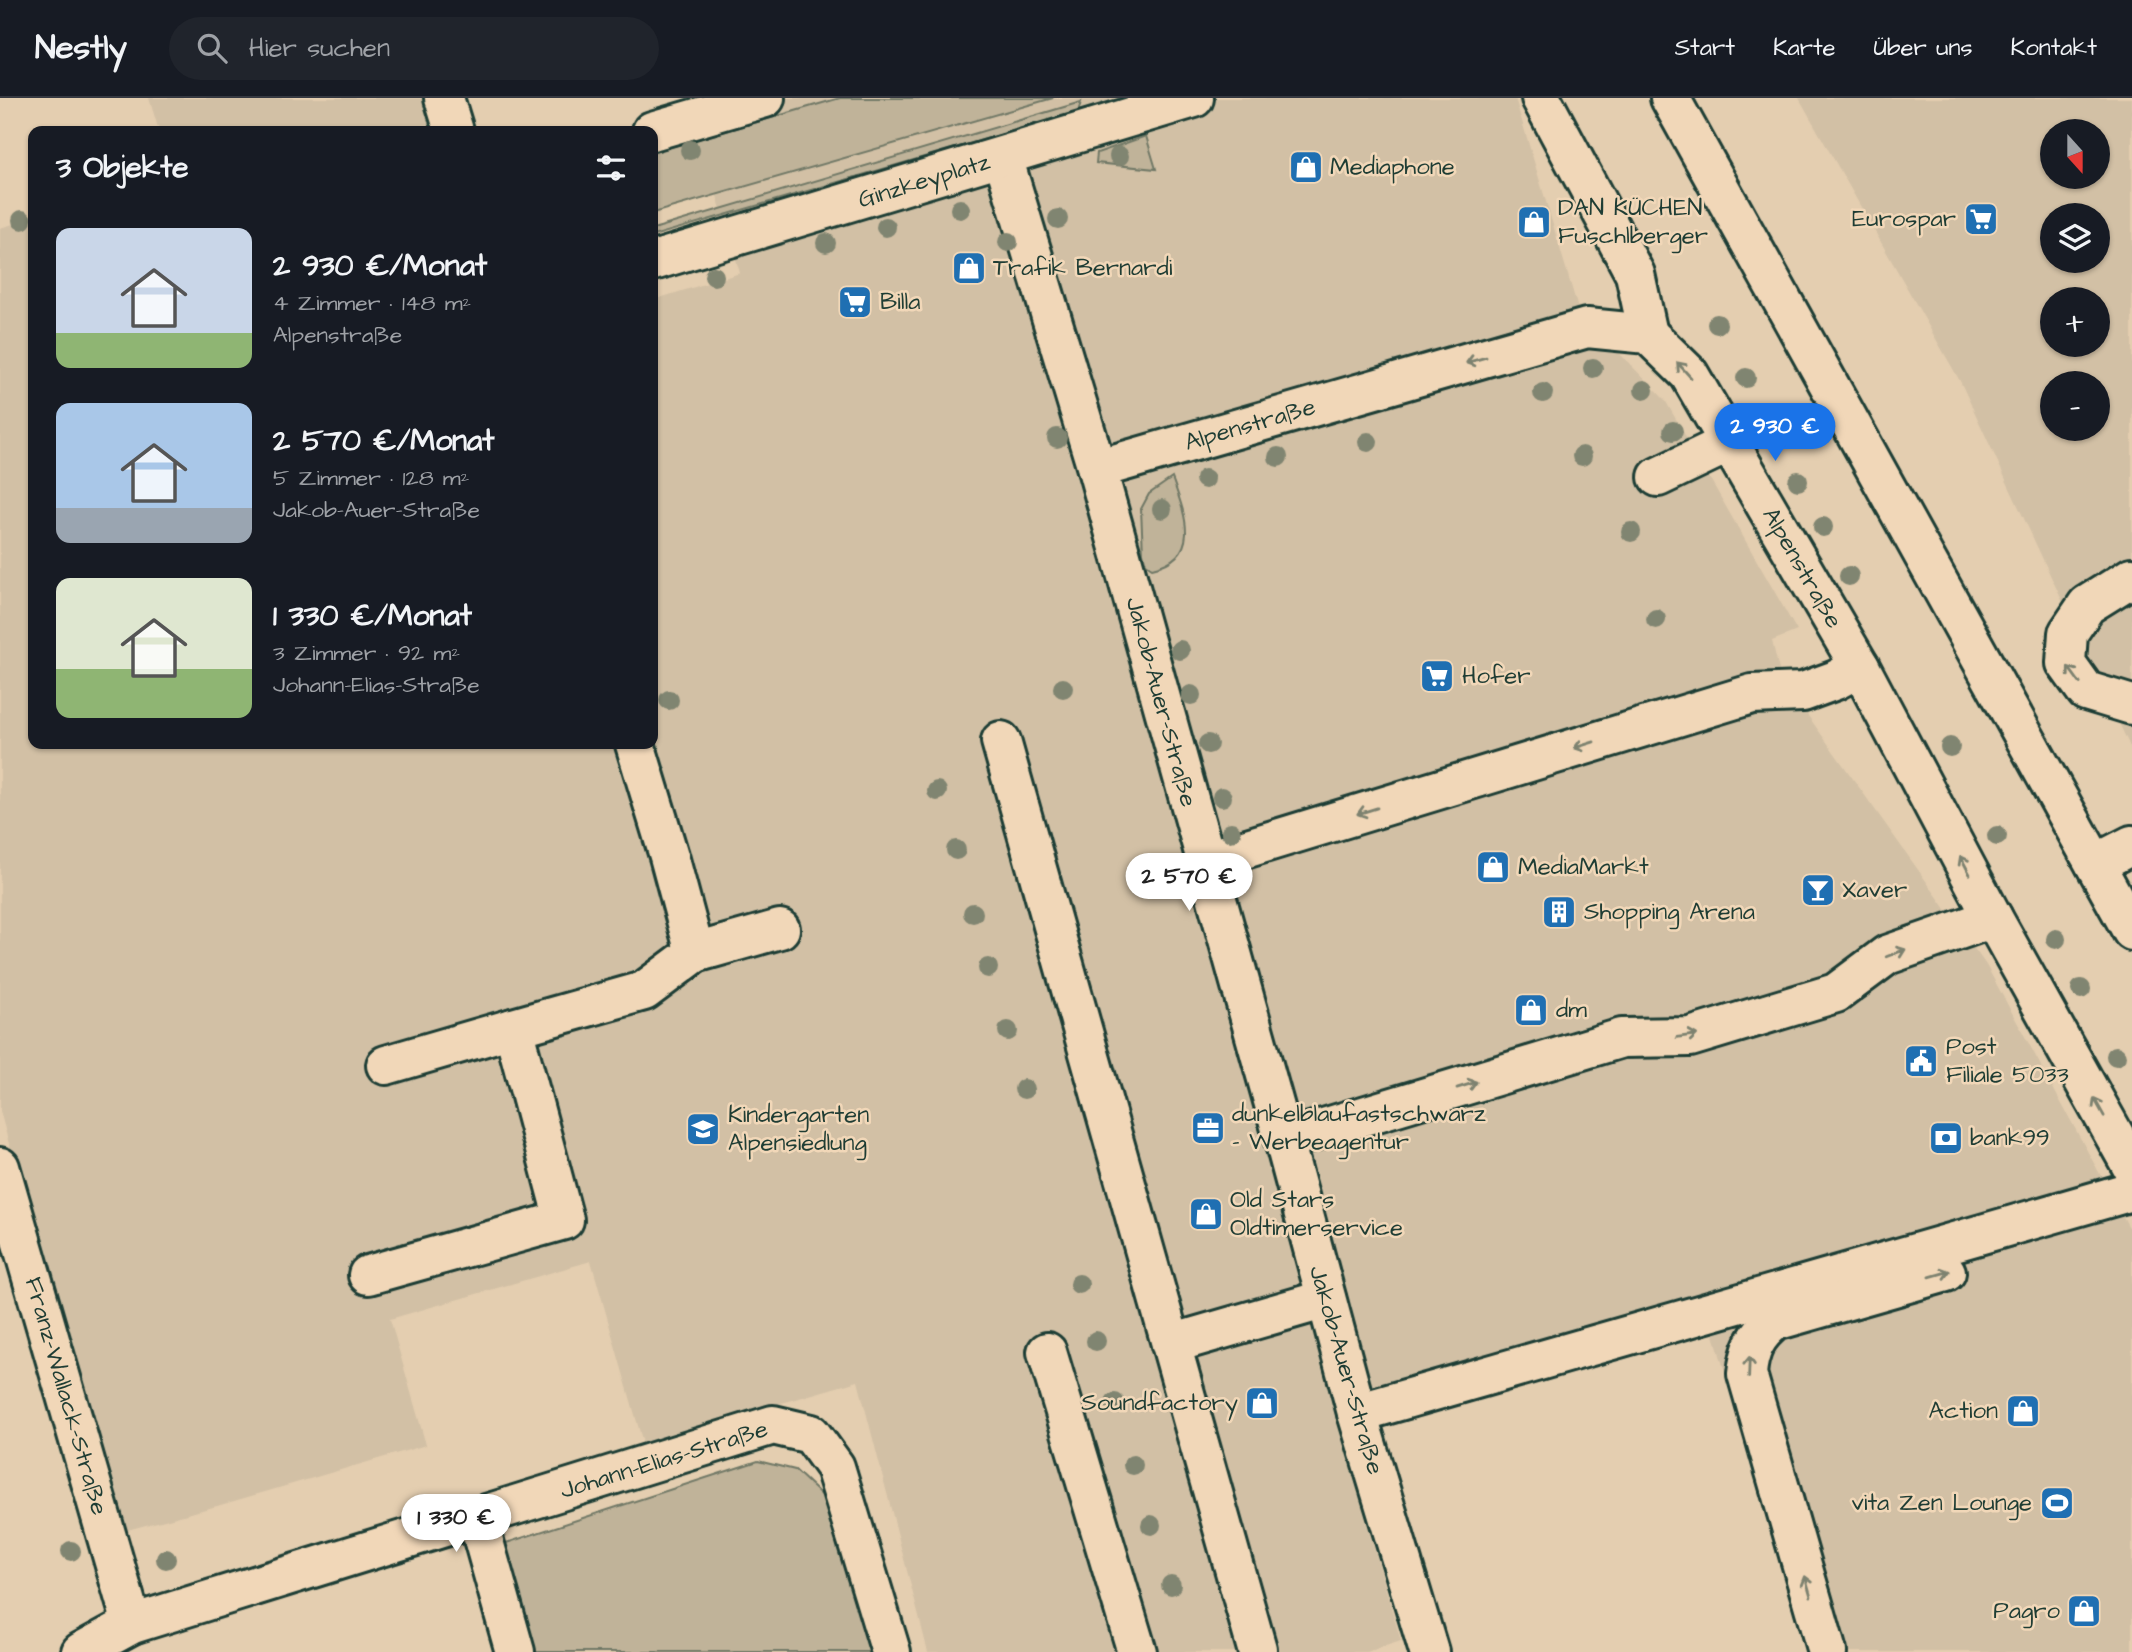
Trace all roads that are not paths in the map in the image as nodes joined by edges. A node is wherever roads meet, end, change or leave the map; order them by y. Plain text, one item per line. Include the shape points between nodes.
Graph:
1 (444, 98) edge
2 (765, 98) edge
3 (1194, 98) edge
4 (1541, 98) edge
5 (1670, 98) edge
6 (1105, 112) edge
7 (452, 126) edge
8 (658, 129) edge
9 (1003, 157) junction
10 (658, 260) edge
11 (1648, 334) junction
12 (1729, 443) junction
13 (1097, 469) junction
14 (1658, 477) dead end
15 (2132, 577) edge
16 (1860, 667) junction
17 (1802, 692) junction
18 (2132, 705) edge
19 (1001, 740) dead end
20 (1616, 758) dead end
21 (639, 759) edge
22 (2132, 845) edge
23 (1205, 861) junction
24 (2095, 864) junction
25 (1993, 918) junction
26 (779, 929) dead end
27 (2132, 931) edge
28 (695, 953) junction
29 (513, 1028) junction
30 (386, 1065) dead end
31 (1284, 1140) junction
32 (0, 1167) edge
33 (2132, 1167) edge
34 (2132, 1191) edge
35 (2132, 1219) edge
36 (368, 1275) dead end
37 (1326, 1300) junction
38 (1171, 1344) junction
39 (1047, 1352) dead end
40 (1357, 1413) junction
41 (477, 1517) junction
42 (132, 1625) junction
43 (1257, 1648) dead end
44 (81, 1652) edge
45 (515, 1652) edge
46 (891, 1652) edge
47 (1137, 1652) edge
48 (1429, 1652) edge
49 (1827, 1652) edge

1 - 7 street
2 - 8 street
3 - 6 street, Ginzkeyplatz
4 - 11 street via 1635,274
5 - 24 street
6 - 9 street, Ginzkeyplatz
9 - 10 street, Ginzkeyplatz
9 - 13 street, Jakob-Auer-Straße
12 -> 11 street, Alpenstraße via 1689,374
11 -> 13 street, Alpenstraße via 1587,328
12 - 14 street
12 - 16 street, Alpenstraße
13 - 23 street, Jakob-Auer-Straße
18 -> 15 street via 2086,691 2066,663 2068,634 2087,605
16 - 17 street
25 -> 16 street, Alpenstraße
17 - 20 street via 1760,717
17 -> 23 street via 1752,694
19 - 38 street
21 - 28 street
22 - 24 street
23 - 31 street, Jakob-Auer-Straße
24 - 27 street
31 -> 25 street via 1622,1038 1690,1037 1836,993 1887,955
33 -> 25 street, Alpenstraße
26 - 28 street
28 - 29 street via 644,991
29 - 30 street
29 - 36 street via 564,1220
31 - 37 street, Jakob-Auer-Straße
32 - 42 street, Franz-Wallack-Straße
34 - 40 street
49 -> 35 street via 1747,1374 1754,1342 1775,1321
37 - 38 street
37 - 40 street, Jakob-Auer-Straße
38 - 43 street
39 - 47 street
40 - 48 street, Jakob-Auer-Straße
41 - 42 street, Johann-Elias-Straße
41 - 45 street
41 - 46 street, Johann-Elias-Straße via 773,1425 811,1434 835,1467
42 - 44 street, Johann-Elias-Straße

